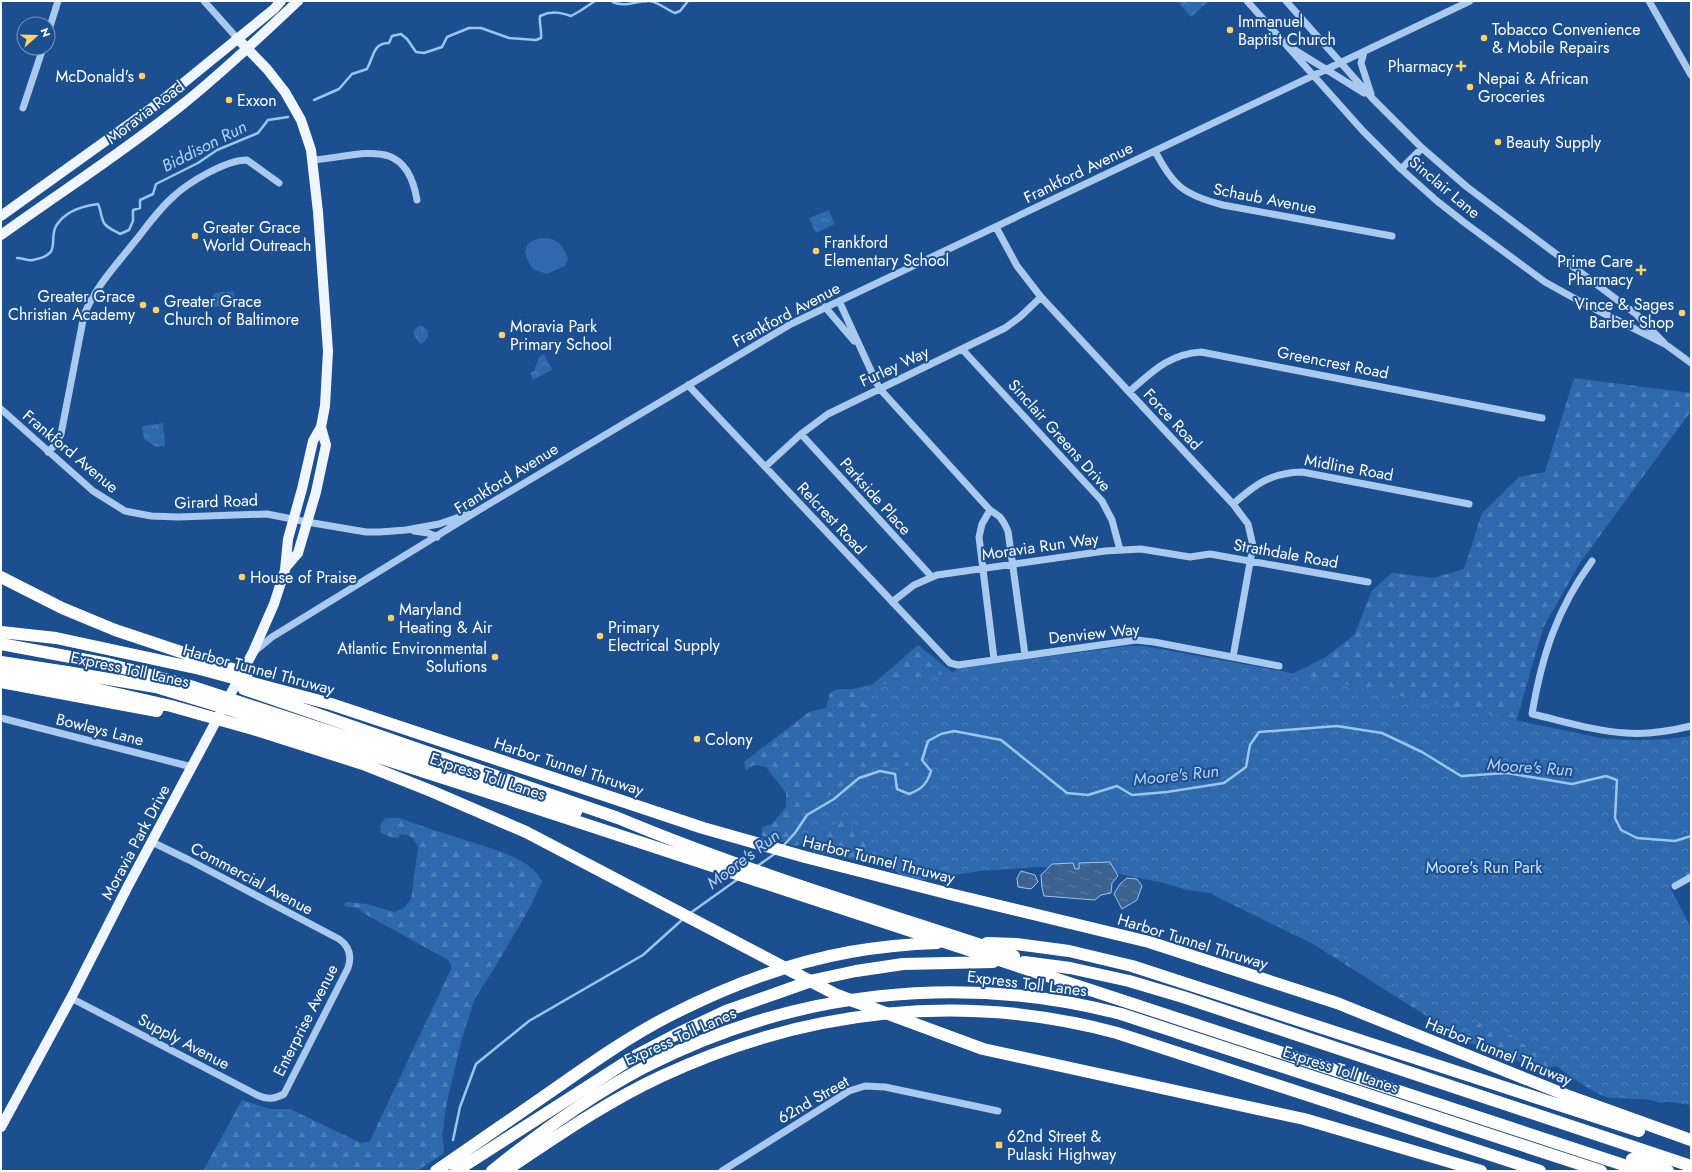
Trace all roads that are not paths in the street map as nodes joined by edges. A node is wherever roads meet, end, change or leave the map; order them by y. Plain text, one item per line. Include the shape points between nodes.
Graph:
1 (58, 1) edge
2 (204, 1) edge
3 (281, 1) edge
4 (298, 1) edge
5 (1247, 1) edge
6 (1286, 1) edge
7 (1470, 1) edge
8 (1649, 1) edge
9 (53, 16) edge
10 (237, 38) junction
11 (1283, 42) junction
12 (247, 49) junction
13 (1364, 52) junction
14 (40, 56) edge
15 (1341, 63) junction
16 (1327, 69) junction
17 (1691, 75) edge
18 (1313, 76) junction
19 (1372, 98) junction
20 (23, 108) dead end
21 (1422, 148) junction
22 (1155, 151) junction
23 (312, 160) junction
24 (1401, 169) junction
25 (279, 183) dead end
26 (417, 200) dead end
27 (1, 216) edge
28 (996, 227) junction
29 (1, 235) edge
30 (1392, 236) dead end
31 (1041, 297) junction
32 (839, 301) junction
33 (825, 307) junction
34 (1665, 344) junction
35 (860, 348) junction
36 (962, 349) junction
37 (1691, 364) edge
38 (688, 385) junction
39 (879, 388) junction
40 (1129, 392) junction
41 (1, 409) edge
42 (1542, 418) dead end
43 (321, 427) junction
44 (801, 434) junction
45 (48, 452) junction
46 (765, 467) junction
47 (1233, 504) junction
48 (1469, 504) dead end
49 (480, 510) junction
50 (990, 510) junction
51 (125, 511) joint
52 (293, 519) junction
53 (307, 522) junction
54 (406, 530) junction
55 (438, 537) junction
56 (1120, 550) junction
57 (1200, 556) joint
58 (1250, 560) junction
59 (1592, 561) dead end
60 (1012, 564) junction
61 (286, 567) junction
62 (982, 568) junction
63 (931, 576) junction
64 (1, 577) edge
65 (1368, 582) dead end
66 (892, 602) junction
67 (1, 632) edge
68 (1, 644) edge
69 (1, 652) edge
70 (253, 652) junction
71 (126, 653) junction
72 (1025, 655) junction
73 (1233, 657) junction
74 (994, 659) junction
75 (1, 662) edge
76 (958, 664) joint
77 (1279, 666) dead end
78 (1, 670) edge
79 (1, 682) edge
80 (156, 687) junction
81 (331, 704) junction
82 (1, 718) edge
83 (1691, 726) edge
84 (280, 738) junction
85 (192, 767) junction
86 (671, 840) junction
87 (152, 842) junction
88 (1691, 877) edge
89 (1675, 886) dead end
90 (339, 939) joint
91 (71, 998) junction
92 (1318, 1061) junction
93 (284, 1094) joint
94 (998, 1111) dead end
95 (1, 1127) edge
96 (1691, 1140) edge
97 (1691, 1148) edge
98 (1691, 1166) edge
99 (436, 1171) edge
100 (456, 1171) edge
101 (492, 1171) edge
102 (505, 1171) edge
103 (722, 1171) edge
104 (1481, 1171) edge
105 (1540, 1171) edge
106 (1601, 1171) edge
107 (1642, 1171) edge
108 (1668, 1171) edge

1 - 9 street
2 - 10 street, Moravia Park Drive
3 - 10 main road, Moravia Road
4 - 12 main road, Moravia Road
5 - 11 street, Sinclair Lane
6 - 15 street, Sinclair Lane
7 - 13 street, Frankford Avenue
8 - 17 street
10 - 12 main road, Moravia Park Drive
10 - 27 main road, Moravia Road via 160,102
11 - 16 street
11 - 18 street, Sinclair Lane
12 - 23 main road, Moravia Park Drive via 285,92 293,105 306,133
12 - 29 main road, Moravia Road via 183,104
13 - 15 street, Frankford Avenue
13 - 19 street via 1361,63
14 - 20 street
15 - 16 street, Frankford Avenue
15 - 19 street, Sinclair Lane
16 - 18 street, Frankford Avenue
16 - 19 street
18 - 22 street, Frankford Avenue
18 - 24 street, Sinclair Lane
19 - 21 street, Sinclair Lane
21 - 24 street
21 - 34 street, Sinclair Lane via 1467,186 1636,314
22 - 28 street, Frankford Avenue
22 - 30 street, Schaub Avenue via 1174,182 1200,199
23 - 26 street via 364,153 390,156 410,175
23 - 43 main road, Moravia Park Drive via 328,351 326,406
24 - 34 street, Sinclair Lane via 1465,223 1545,282
25 - 45 street via 247,160 240,160 207,174 179,192 164,206 100,286 89,304 84,315 61,434 56,445
28 - 31 street, Force Road via 1017,266
28 - 32 street, Frankford Avenue
31 - 36 street, Furley Way via 1009,325
31 - 40 street, Force Road
32 - 33 street, Frankford Avenue
32 - 35 street
33 - 35 street
33 - 38 street, Frankford Avenue via 770,336
34 - 37 street, Sinclair Lane
35 - 39 street
36 - 39 street, Furley Way
36 - 56 street, Sinclair Greens Drive via 1102,501 1112,520
38 - 46 street, Relcrest Road
38 - 49 street, Frankford Avenue
39 - 44 street, Furley Way via 833,411
39 - 50 street
40 - 42 street, Greencrest Road via 1162,364 1184,354 1201,352
40 - 47 street, Force Road
41 - 45 street, Frankford Avenue
43 - 52 main road, Moravia Park Drive via 313,441
43 - 53 main road, Moravia Park Drive via 326,445
44 - 46 street, Furley Way
44 - 63 street, Parkside Place
45 - 51 street, Frankford Avenue via 93,491
46 - 66 street, Relcrest Road
47 - 48 street, Midline Road via 1251,488 1268,478 1302,472
47 - 58 street, Force Road via 1248,524 1251,533 1253,546
49 - 54 street via 439,524
49 - 55 street, Frankford Avenue
50 - 60 street via 1000,517 1008,531
50 - 62 street via 982,524 979,537
51 - 52 street, Girard Road via 151,516 178,517 267,514
52 - 53 street, Girard Road
52 - 61 main road, Moravia Park Drive via 286,550
53 - 54 street, Girard Road via 366,532
53 - 61 main road, Moravia Park Drive via 298,553
54 - 55 street
55 - 70 street, Frankford Avenue via 272,637
56 - 57 street, Moravia Run Way via 1141,549 1190,558
56 - 60 street, Moravia Run Way
57 - 58 street, Strathdale Road via 1210,554
58 - 65 street, Strathdale Road
58 - 73 street, Force Road
59 - 83 street via 1577,581 1549,640 1532,714 1588,728 1627,733 1664,732
60 - 62 street, Moravia Run Way
60 - 72 street
61 - 70 main road, Moravia Park Drive via 274,604
62 - 63 street, Moravia Run Way
62 - 74 street
63 - 66 street, Moravia Run Way
64 - 81 highway via 62,608 115,630
66 - 76 street, Relcrest Road via 946,660
67 - 71 highway, Harbor Tunnel Thruway via 56,638
68 - 86 highway via 108,664 184,684 616,825
69 - 80 highway via 101,671
70 - 85 main road, Moravia Park Drive
71 - 81 highway, Harbor Tunnel Thruway via 200,669
71 - 86 highway, Express Toll Lanes via 270,697 618,818
72 - 73 street, Denview Way via 1136,640
72 - 74 street, Denview Way
73 - 77 street, Denview Way
74 - 76 street, Denview Way
75 - 80 highway, Express Toll Lanes
78 - 84 highway via 143,699
79 - 84 highway via 143,708 255,735
80 - 92 highway, Express Toll Lanes
81 - 96 highway, Harbor Tunnel Thruway via 703,828 805,857 1149,942 1207,960 1337,1003 1571,1097
82 - 85 street, Bowleys Lane
84 - 104 highway via 363,764 526,832 836,995 983,1049 1304,1119
85 - 87 main road, Moravia Park Drive
86 - 92 highway, Express Toll Lanes
87 - 90 street, Commercial Avenue
87 - 91 main road, Moravia Park Drive
88 - 89 street
90 - 93 street, Enterprise Avenue via 348,948 349,965
91 - 93 street, Supply Avenue via 257,1095 275,1098
91 - 95 main road, Moravia Park Drive
92 - 107 highway, Express Toll Lanes
92 - 108 highway, Express Toll Lanes
94 - 103 street, 62nd Street via 885,1087 865,1086 849,1091
97 - 99 highway via 1132,966 1069,951 1016,944 957,942 896,945 849,952 761,976 718,993 624,1042
98 - 100 highway, Express Toll Lanes via 1129,981 1062,967 1016,962 981,962 903,964 856,971 814,980 726,1012 637,1055
101 - 106 highway, Express Toll Lanes via 570,1113 617,1083 668,1055 707,1038 762,1019 823,1003 876,995 935,991 1037,997 1121,1014
102 - 105 highway via 612,1102 662,1076 714,1055 781,1033 855,1017 949,1010 1034,1016 1104,1029

